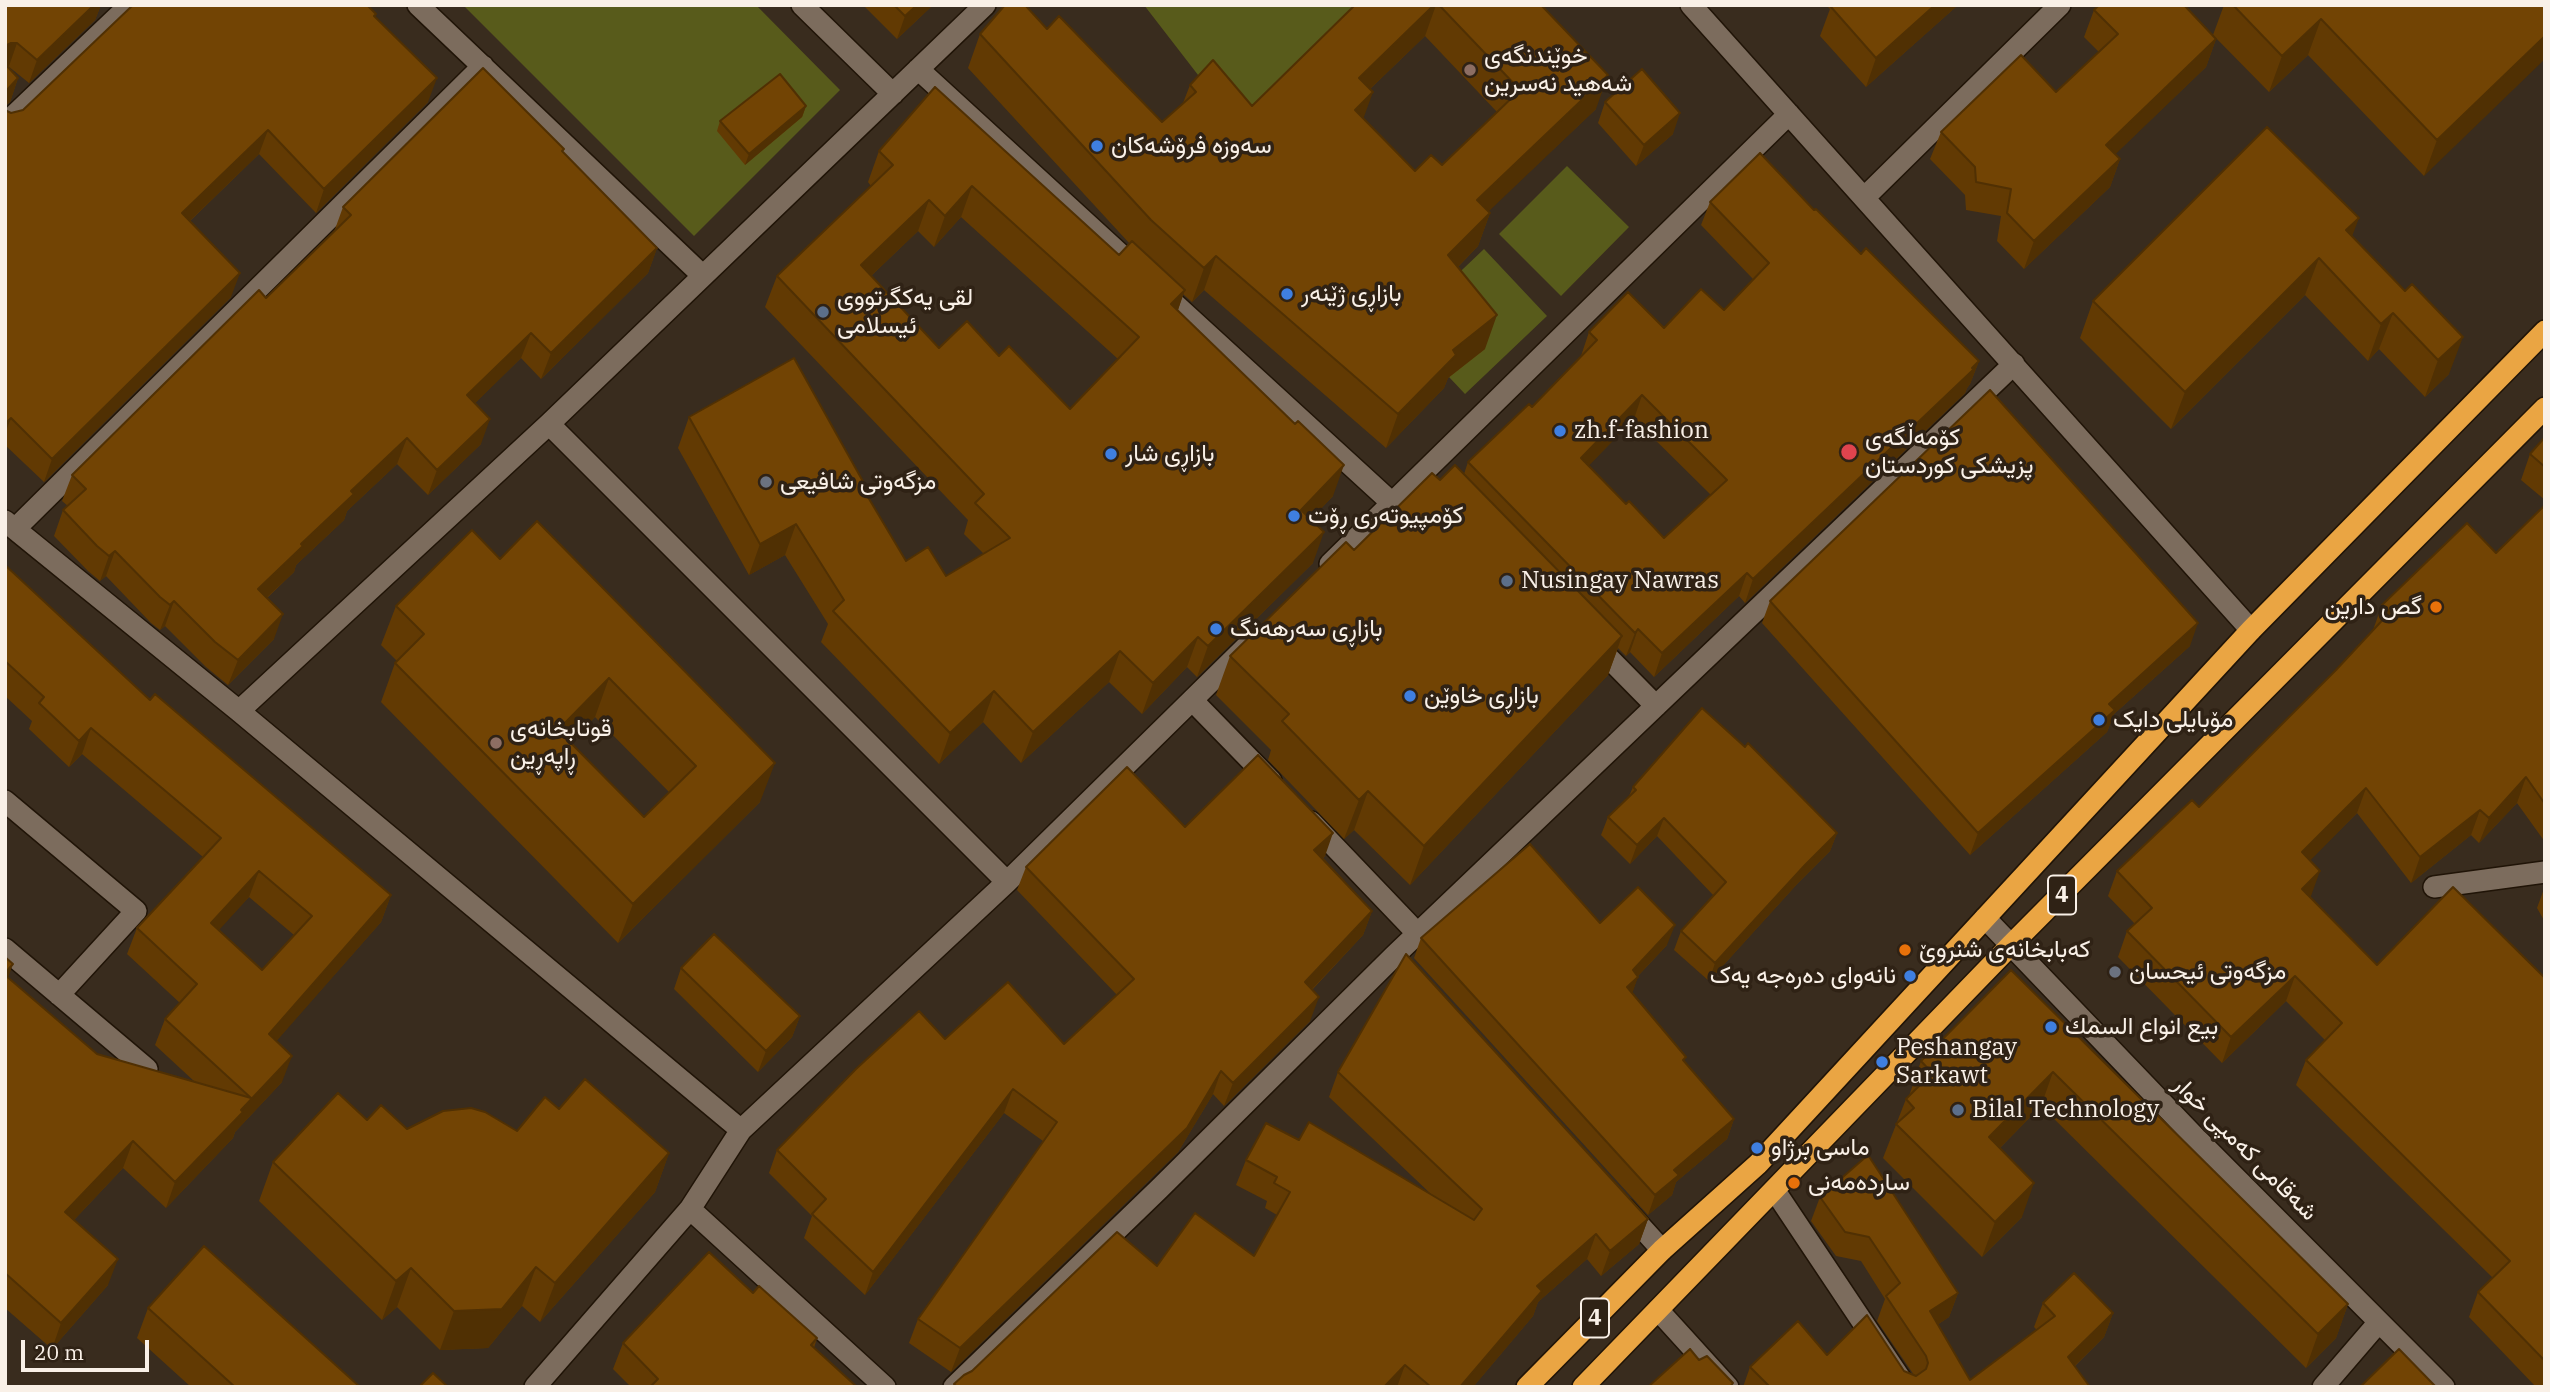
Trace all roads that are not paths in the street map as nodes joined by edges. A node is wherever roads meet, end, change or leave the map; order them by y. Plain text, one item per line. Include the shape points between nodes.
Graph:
1 (130, 5) edge
2 (418, 5) edge
3 (803, 5) edge
4 (985, 5) edge
5 (1691, 5) edge
6 (2060, 5) edge
7 (483, 66) junction
8 (918, 69) junction
9 (13, 86) edge
10 (893, 94) junction
11 (29, 102) junction
12 (1788, 114) junction
13 (5, 124) edge
14 (1864, 198) junction
15 (703, 276) junction
16 (2545, 331) edge
17 (2014, 364) junction
18 (2545, 408) edge
19 (549, 424) junction
20 (1392, 503) junction
21 (10, 525) edge
22 (1312, 582) edge
23 (1579, 628) edge
24 (2250, 630) junction
25 (1262, 631) edge
26 (1192, 700) junction
27 (1656, 706) junction
28 (239, 711) junction
29 (5, 801) edge
30 (2545, 872) edge
31 (1007, 882) junction
32 (2434, 887) dead end
33 (1985, 918) junction
34 (1418, 934) junction
35 (2011, 945) junction
36 (5, 949) edge
37 (59, 995) junction
38 (147, 1069) edge
39 (741, 1130) junction
40 (1607, 1189) edge
41 (1776, 1191) junction
42 (690, 1209) junction
43 (1662, 1250) junction
44 (1658, 1310) junction
45 (2379, 1322) junction
46 (535, 1387) edge
47 (885, 1387) edge
48 (954, 1387) edge
49 (1527, 1387) edge
50 (1583, 1387) edge
51 (1728, 1387) edge
52 (1906, 1387) edge
53 (2323, 1387) edge
54 (2444, 1387) edge

1 - 11 street
2 - 7 street
3 - 10 street
4 - 8 street
5 - 12 street
6 - 14 street
7 - 15 street
7 - 21 street
8 - 10 street
8 - 20 street
9 - 11 street
10 - 15 street
11 - 13 street
12 - 14 street
12 - 20 street via 1430,475
14 - 17 street
15 - 19 street
16 - 24 highway, 4
17 - 24 street
17 - 27 street
18 - 35 highway, 4
19 - 28 street
19 - 31 street
20 - 22 street
21 - 28 street
23 - 27 street
24 - 33 highway, 4
25 - 26 street
26 - 31 street
26 - 34 street
27 - 34 street
28 - 39 street
29 - 37 street via 136,911
30 - 32 street
31 - 39 street
33 - 35 street, شەقامی کەمپی خوار
33 - 43 highway, 4 via 1758,1164
34 - 48 street via 1399,961
35 - 41 highway, 4
35 - 45 street, شەقامی کەمپی خوار
36 - 37 street
37 - 38 street
39 - 42 street
40 - 43 street
41 - 44 highway, 4
41 - 52 street
42 - 46 street
42 - 47 street
43 - 49 highway, 4
44 - 50 highway, 4
44 - 51 street
45 - 53 street
45 - 54 street, شەقامی کەمپی خوار

